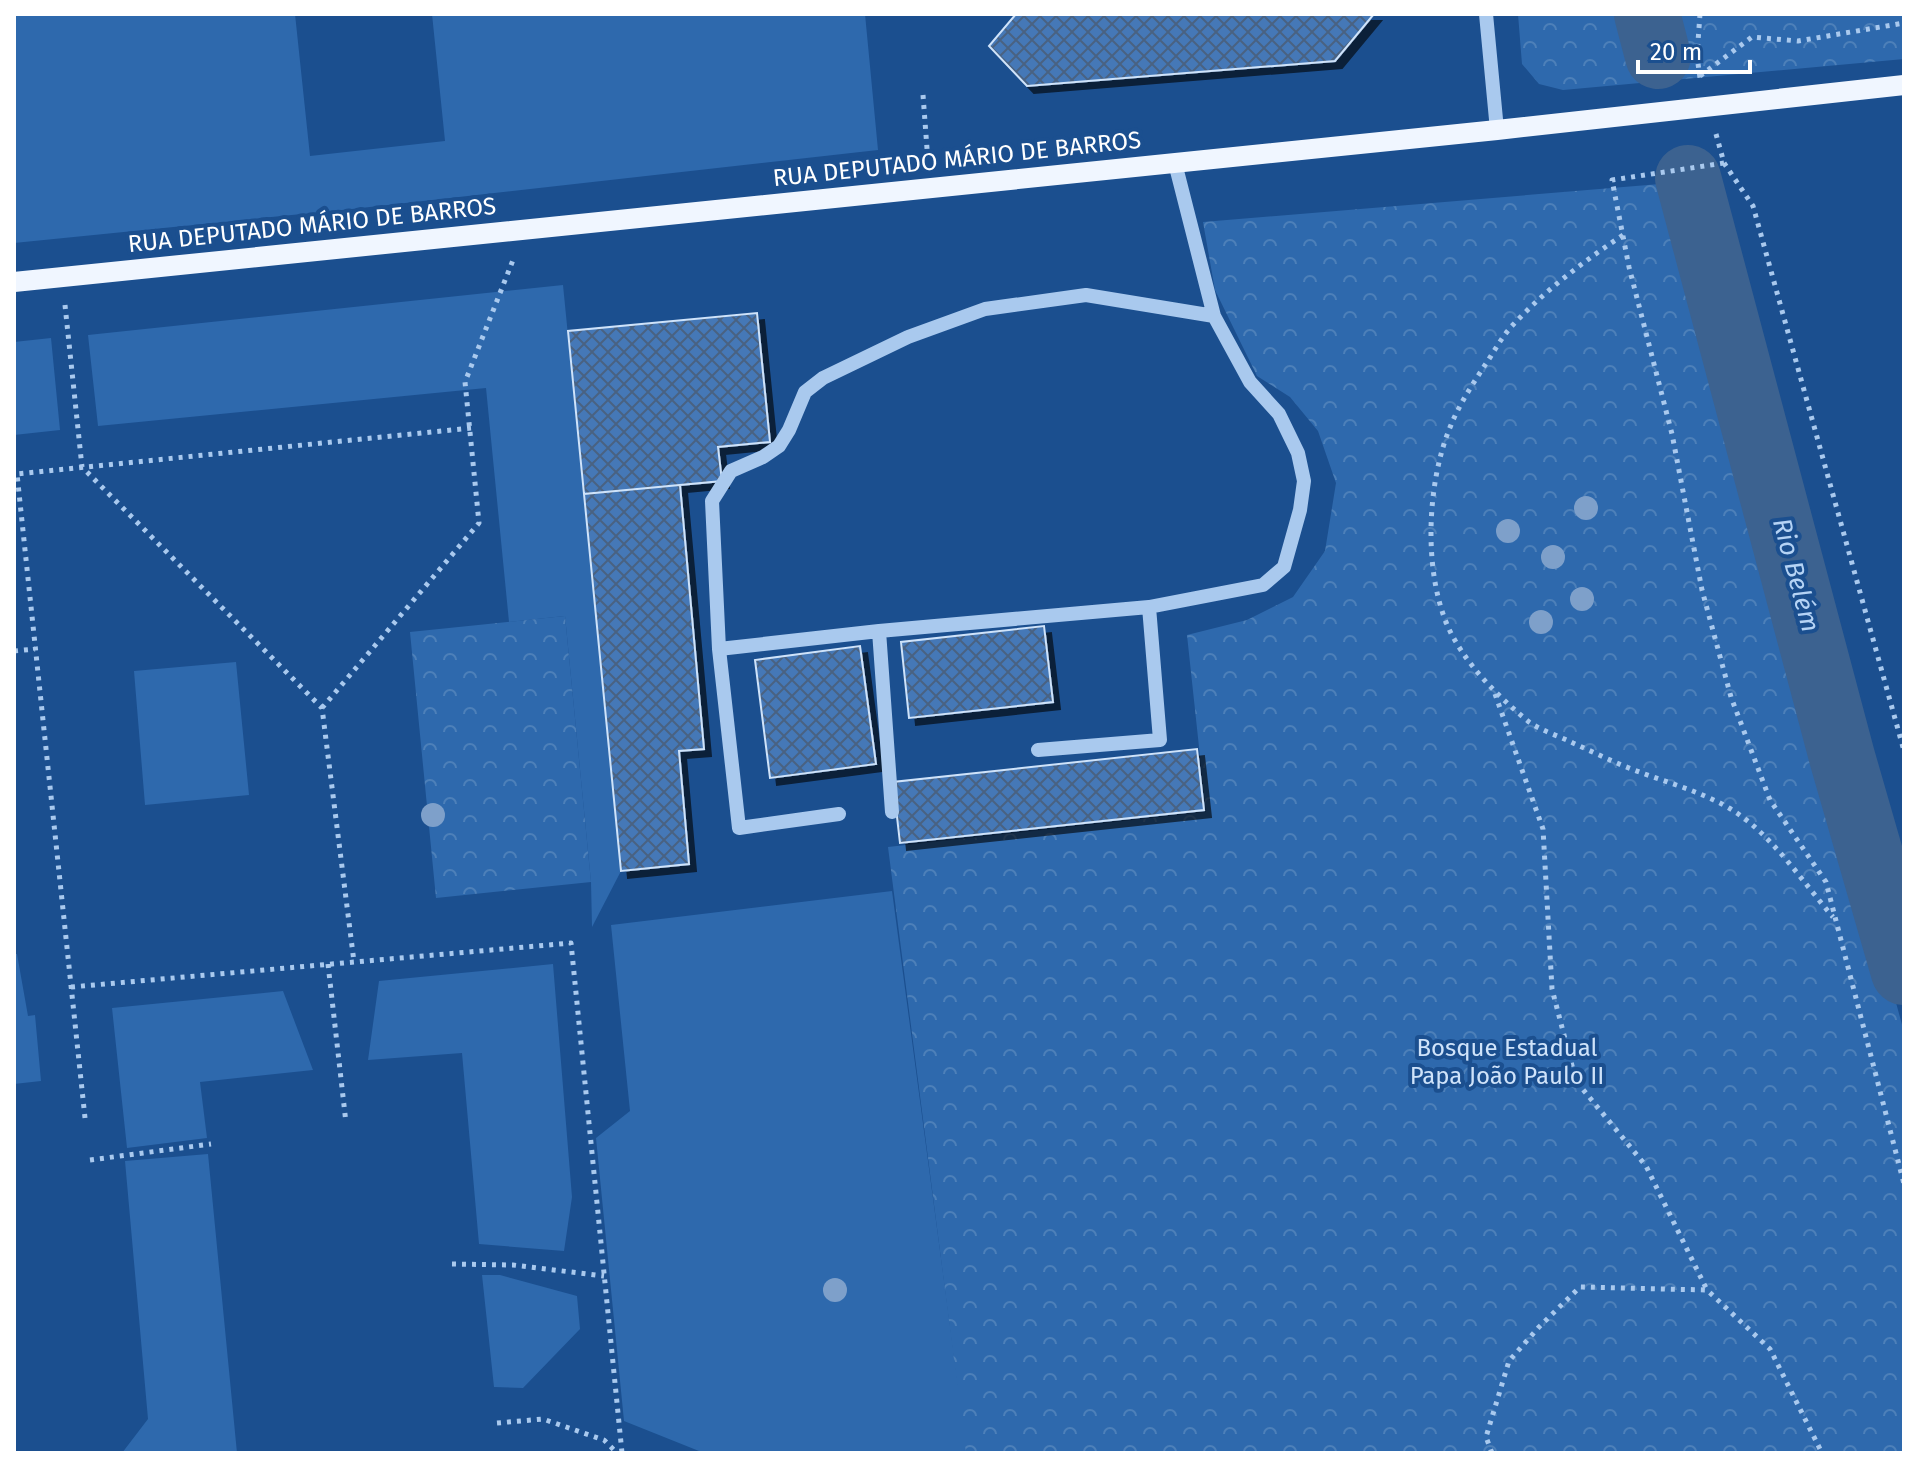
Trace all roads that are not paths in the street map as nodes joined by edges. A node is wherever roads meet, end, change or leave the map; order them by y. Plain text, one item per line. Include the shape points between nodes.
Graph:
1 (1486, 14) edge
2 (1904, 85) edge
3 (1497, 130) junction
4 (1175, 163) junction
5 (14, 282) edge
6 (1214, 316) junction
7 (1149, 607) junction
8 (879, 631) junction
9 (719, 649) junction
10 (1038, 750) dead end
11 (892, 812) dead end
12 (839, 814) dead end

1 - 3 street
2 - 3 main road, RUA DEPUTADO MÁRIO DE BARROS
3 - 4 main road, RUA DEPUTADO MÁRIO DE BARROS
4 - 5 main road, RUA DEPUTADO MÁRIO DE BARROS
4 - 6 street
6 - 7 street via 1250,382 1279,414 1298,453 1304,481 1300,510 1284,567 1263,585
6 - 9 street via 1086,295 985,309 908,337 823,378 805,392 779,446 731,471 712,501
7 - 8 street
7 - 10 street via 1160,740
8 - 9 street
8 - 11 street
9 - 12 street via 739,828

